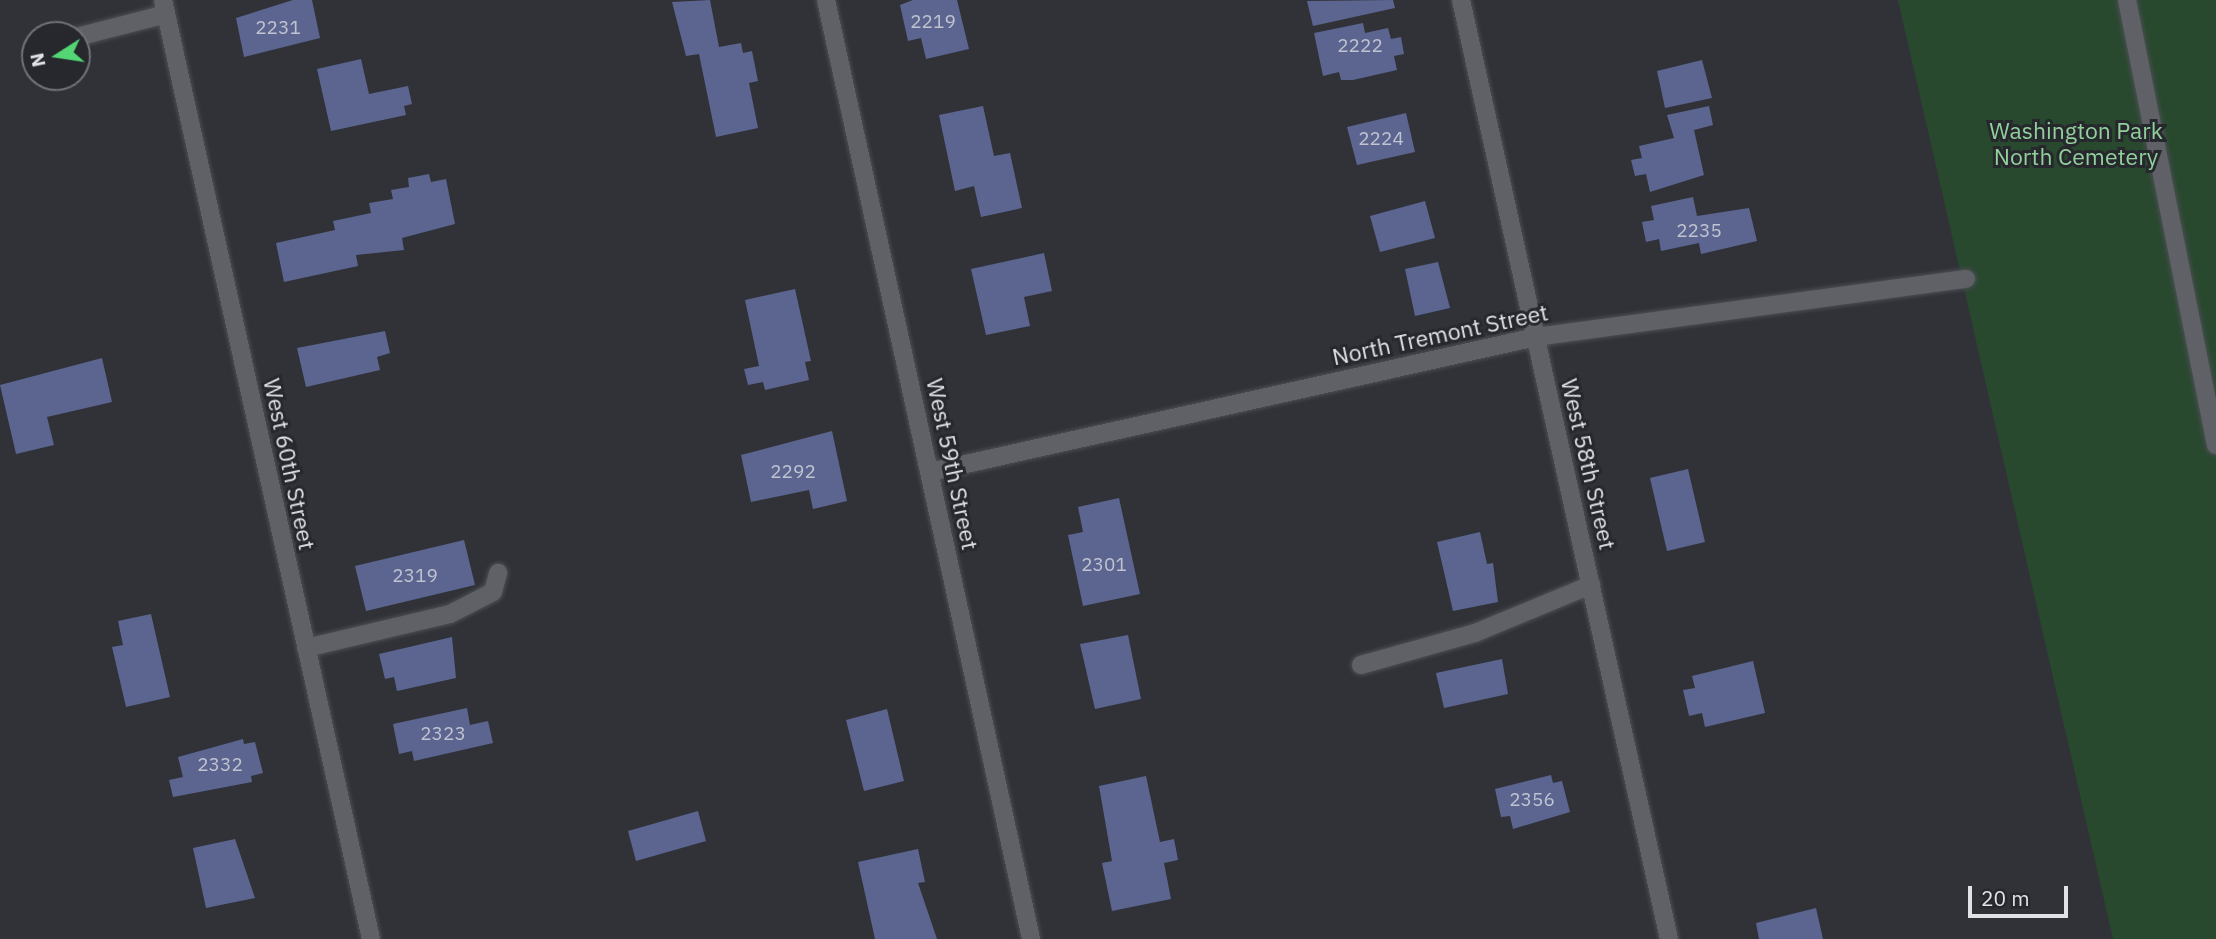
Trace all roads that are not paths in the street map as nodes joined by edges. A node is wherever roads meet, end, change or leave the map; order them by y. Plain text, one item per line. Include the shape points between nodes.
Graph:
1 (826, 0) edge
2 (1461, 0) edge
3 (2127, 0) edge
4 (164, 7) edge
5 (91, 32) edge
6 (1966, 279) dead end
7 (1536, 337) junction
8 (2216, 445) edge
9 (930, 472) junction
10 (498, 573) dead end
11 (1591, 585) junction
12 (306, 648) junction
13 (1361, 665) dead end
14 (371, 939) edge
15 (1031, 939) edge
16 (1669, 939) edge

1 - 9 street, West 59th Street
2 - 7 street, West 58th Street
3 - 8 street
4 - 5 street
4 - 12 street, West 60th Street
6 - 7 street, North Tremont Street
7 - 9 street, North Tremont Street
7 - 11 street, West 58th Street
9 - 15 street, West 59th Street
10 - 12 street via 493,592 450,614
11 - 13 street via 1475,633
11 - 16 street, West 58th Street
12 - 14 street, West 60th Street

